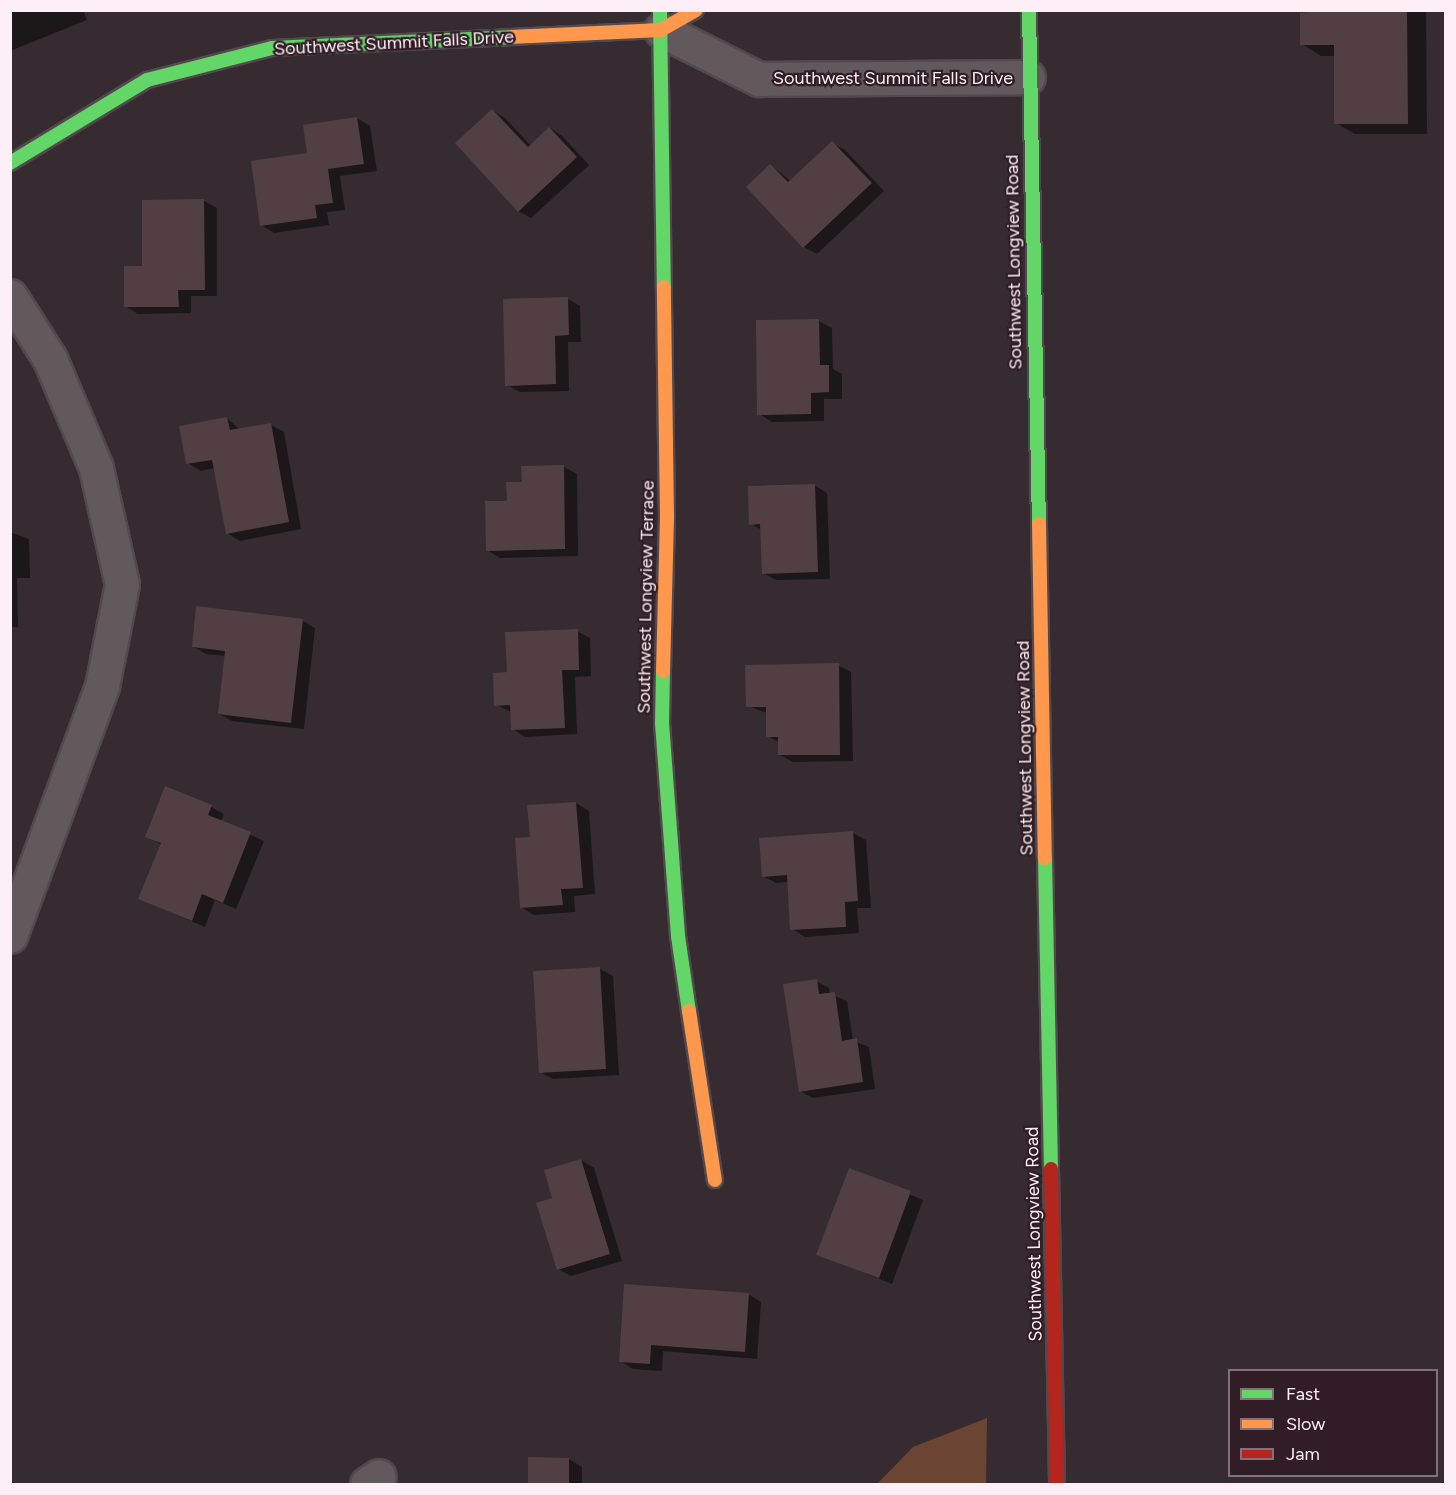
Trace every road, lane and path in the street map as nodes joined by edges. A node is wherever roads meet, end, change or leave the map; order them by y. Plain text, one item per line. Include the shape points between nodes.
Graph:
1 (696, 10) edge
2 (1029, 10) edge
3 (661, 20) edge
4 (1028, 77) junction
5 (10, 163) edge
6 (10, 296) edge
7 (10, 936) edge
8 (715, 1180) dead end
9 (1058, 1485) edge

1 - 3 street, Southwest Summit Falls Drive
2 - 4 street, Southwest Longview Road
3 - 4 street, Southwest Summit Falls Drive via 759,79
3 - 5 street, Southwest Summit Falls Drive via 272,48 147,80
3 - 8 street, Southwest Longview Terrace via 667,515 662,723 678,936
4 - 9 street, Southwest Longview Road
6 - 7 street via 50,359 96,468 122,584 102,686

